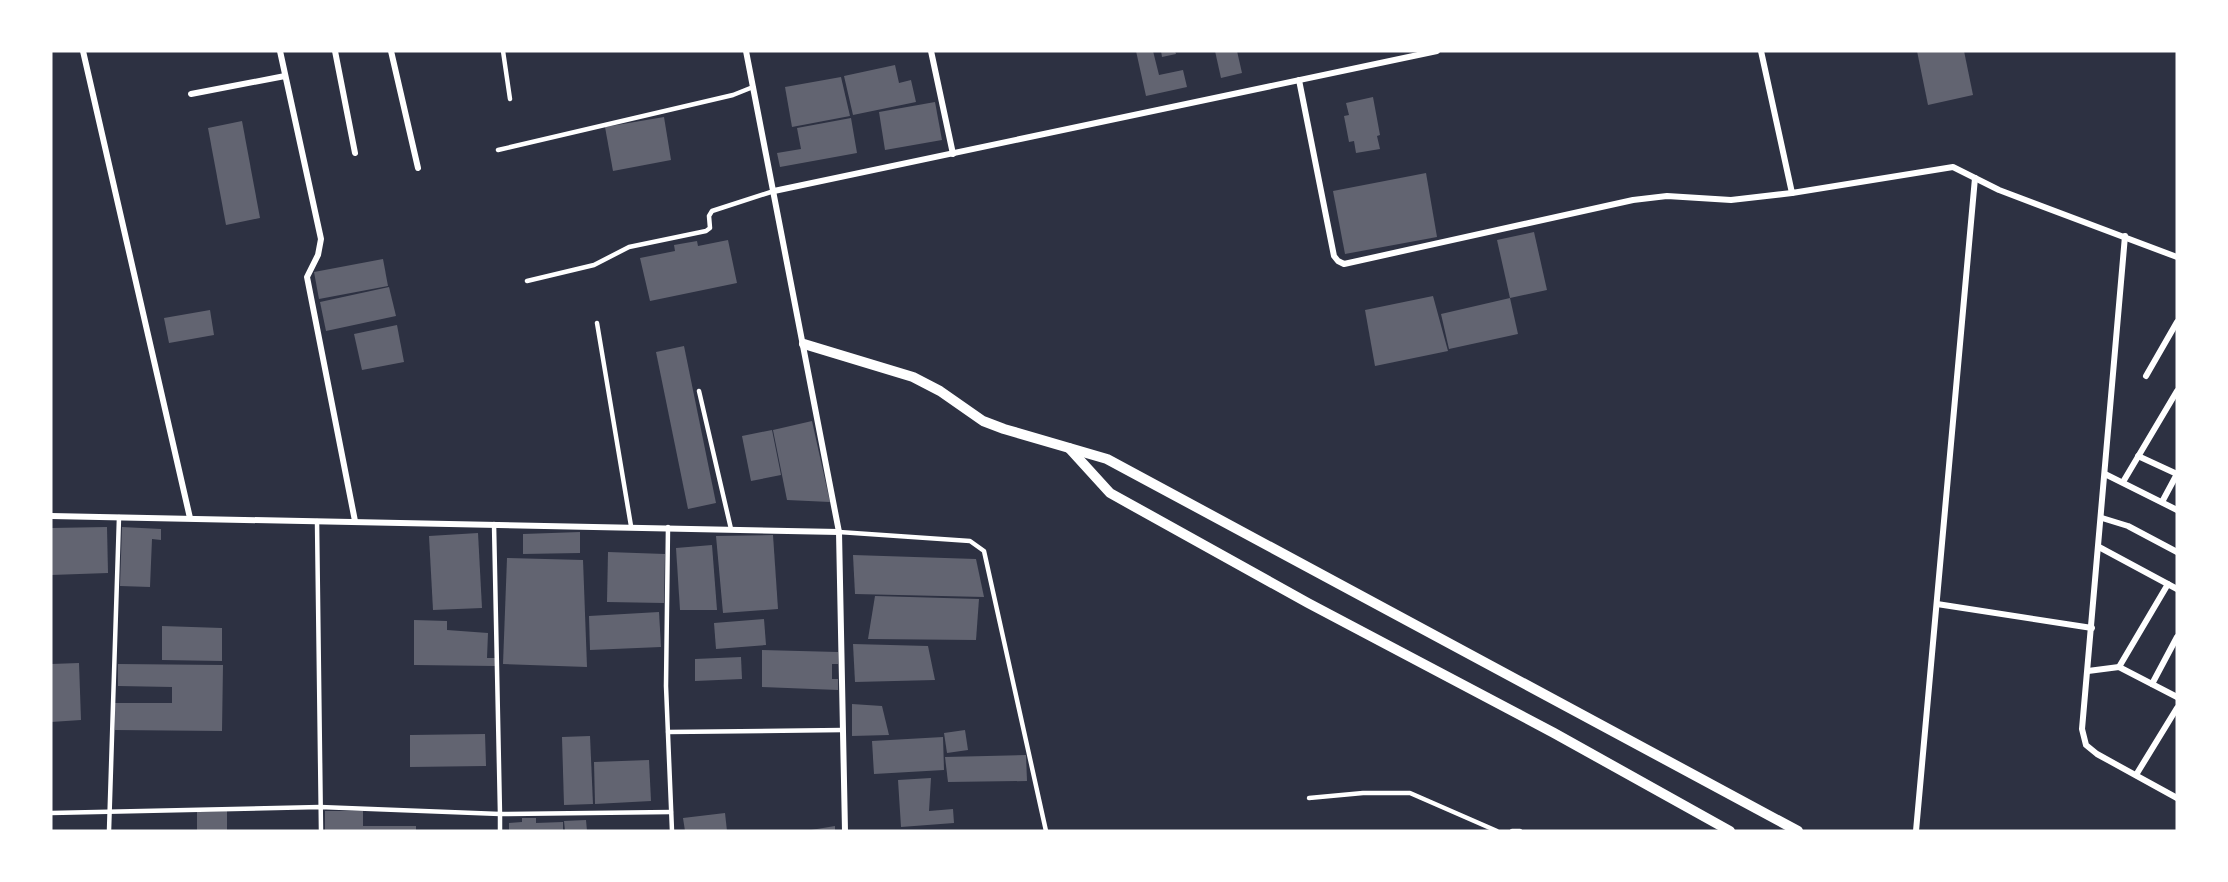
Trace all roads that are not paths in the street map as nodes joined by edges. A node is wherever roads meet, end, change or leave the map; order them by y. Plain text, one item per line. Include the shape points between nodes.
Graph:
1 (83, 51) edge
2 (280, 51) edge
3 (335, 51) edge
4 (391, 51) edge
5 (503, 51) edge
6 (746, 51) edge
7 (931, 51) edge
8 (1437, 51) edge
9 (1761, 51) edge
10 (285, 76) junction
11 (1299, 80) junction
12 (753, 87) junction
13 (191, 94) dead end
14 (510, 99) dead end
15 (498, 150) dead end
16 (355, 153) dead end
17 (953, 154) junction
18 (418, 168) dead end
19 (1975, 178) junction
20 (774, 191) junction
21 (1792, 193) junction
22 (2125, 236) junction
23 (2177, 256) edge
24 (527, 280) dead end
25 (2177, 322) edge
26 (597, 323) dead end
27 (804, 344) junction
28 (2146, 376) dead end
29 (699, 391) dead end
30 (2177, 391) edge
31 (1068, 448) junction
32 (2138, 456) junction
33 (2105, 474) junction
34 (2177, 474) edge
35 (2123, 482) junction
36 (2162, 502) junction
37 (2177, 510) edge
38 (51, 516) edge
39 (119, 517) junction
40 (190, 518) junction
41 (2102, 518) junction
42 (317, 521) junction
43 (355, 521) junction
44 (494, 524) junction
45 (631, 526) junction
46 (668, 527) junction
47 (731, 529) junction
48 (839, 532) junction
49 (2099, 547) junction
50 (2177, 552) edge
51 (2168, 584) junction
52 (2177, 589) edge
53 (1937, 604) junction
54 (2092, 628) junction
55 (2177, 637) edge
56 (2119, 667) junction
57 (2088, 670) junction
58 (2152, 684) junction
59 (2177, 698) edge
60 (2177, 708) edge
61 (843, 730) junction
62 (668, 732) junction
63 (2136, 776) junction
64 (1309, 798) dead end
65 (2177, 798) edge
66 (320, 807) junction
67 (110, 811) junction
68 (671, 812) junction
69 (51, 813) edge
70 (500, 814) junction
71 (109, 831) edge
72 (321, 831) edge
73 (500, 831) edge
74 (672, 831) edge
75 (845, 831) edge
76 (1046, 831) edge
77 (1497, 831) edge
78 (1512, 831) edge
79 (1520, 831) edge
80 (1730, 831) edge
81 (1798, 831) edge
82 (1916, 831) edge

1 - 40 street
2 - 10 street
3 - 16 street
4 - 18 street
5 - 14 lane
6 - 12 street
7 - 17 street
8 - 11 street
9 - 21 street
10 - 13 street
10 - 43 street via 321,239 307,277
11 - 17 street
11 - 21 street via 1334,256 1344,264 1633,200 1667,196 1731,200
12 - 15 lane
12 - 20 street
17 - 20 street
19 - 21 street via 1947,166
19 - 22 street
19 - 53 street
20 - 24 lane via 712,211 706,231 629,248 594,265
20 - 27 street
22 - 23 street
22 - 33 street
25 - 28 street
26 - 45 lane
27 - 31 street via 914,377 983,421
27 - 48 street
29 - 47 lane
30 - 32 street
31 - 80 street via 1110,493
31 - 81 street via 1117,465
32 - 34 street
32 - 35 street
33 - 35 street
33 - 41 street
34 - 36 street
35 - 36 street
36 - 37 street
38 - 39 street
39 - 40 street
39 - 67 lane
40 - 42 street
41 - 49 street
41 - 50 street via 2128,526
42 - 43 street
42 - 66 lane
43 - 44 street
44 - 45 street
44 - 70 lane
45 - 46 street
46 - 47 street
46 - 62 lane
47 - 48 street
48 - 61 street
48 - 76 lane via 970,541 981,546
49 - 51 street
49 - 54 street
51 - 52 street
51 - 56 street
53 - 54 street
53 - 82 street
54 - 57 street
55 - 58 street
56 - 57 street
56 - 58 street
57 - 63 street via 2082,729 2086,745
58 - 59 street
60 - 63 street
61 - 62 lane
61 - 75 street
62 - 68 lane
63 - 65 street
64 - 77 lane via 1410,793
66 - 67 lane
66 - 70 lane
66 - 72 lane
67 - 69 lane
67 - 71 lane
68 - 70 lane
68 - 74 lane
70 - 73 lane
78 - 79 lane

